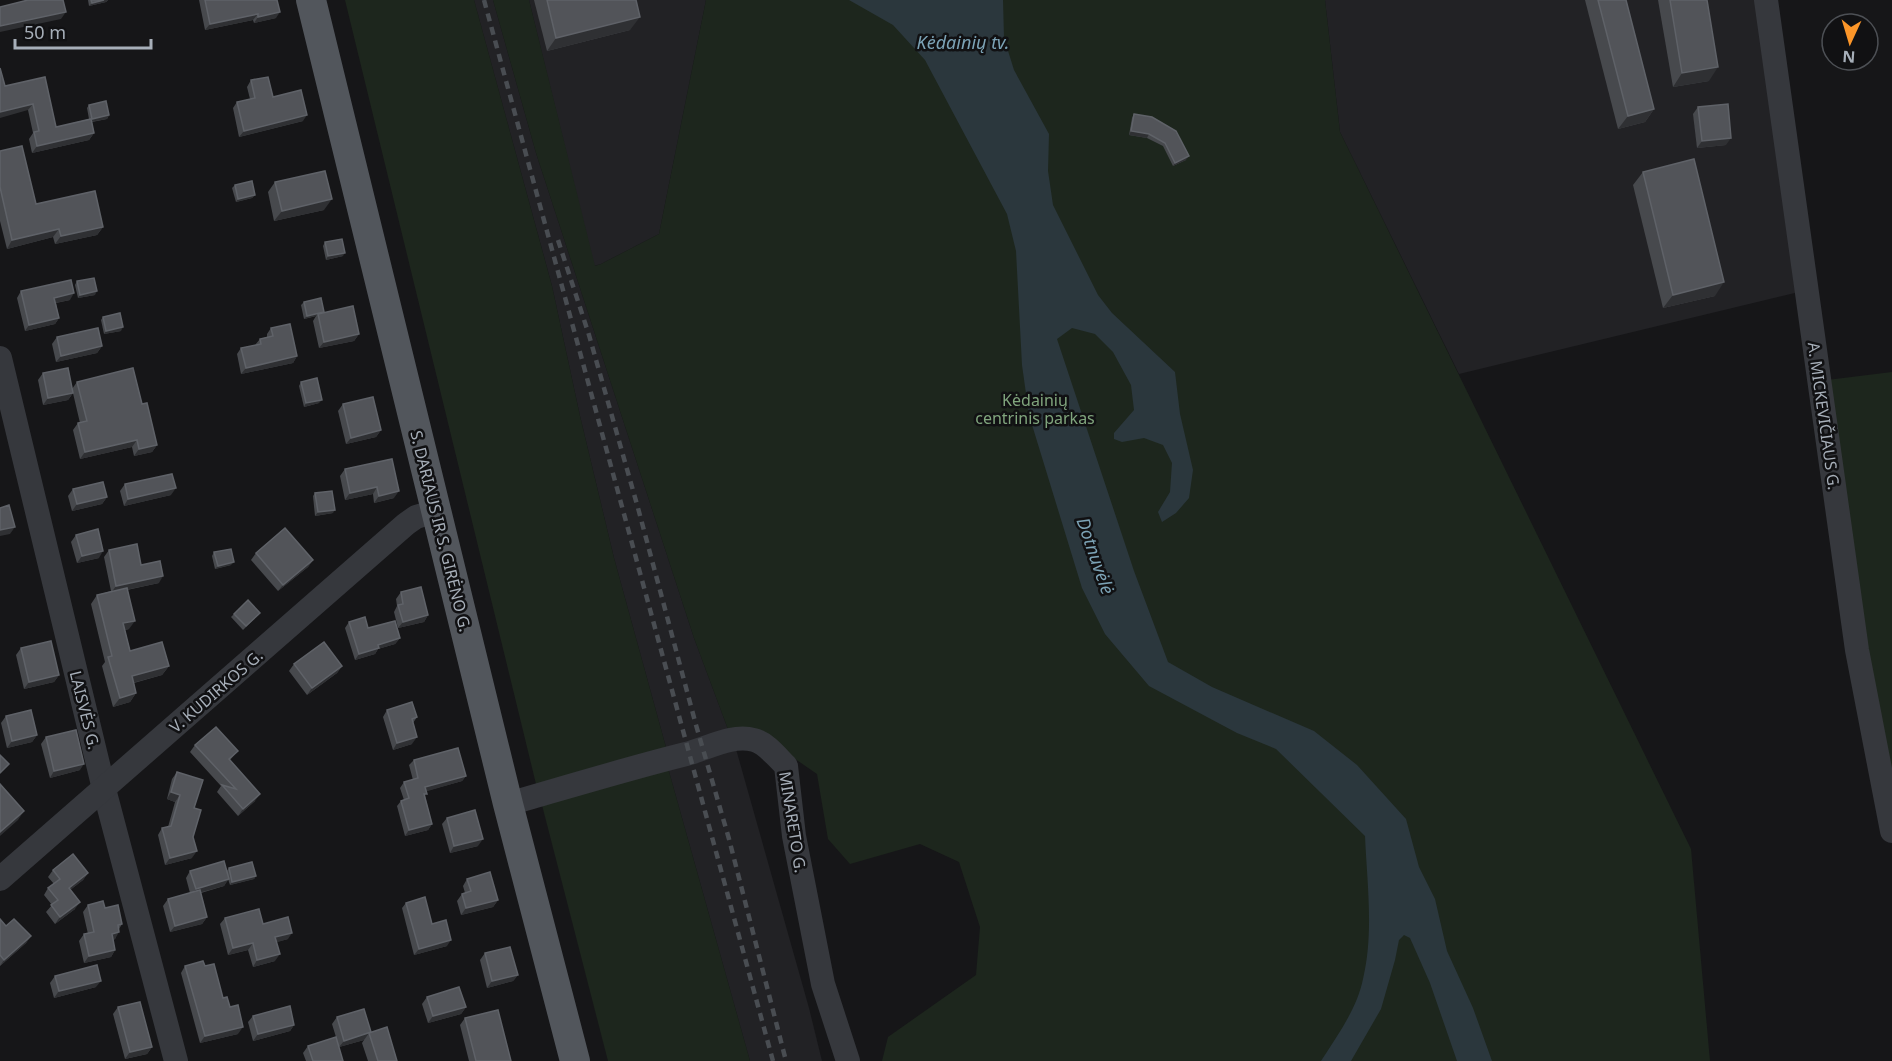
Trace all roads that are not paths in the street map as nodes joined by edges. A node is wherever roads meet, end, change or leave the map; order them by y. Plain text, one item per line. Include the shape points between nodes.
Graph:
1 (312, 0) edge
2 (1766, 0) edge
3 (0, 358) edge
4 (436, 510) junction
5 (104, 789) junction
6 (508, 804) junction
7 (1892, 831) edge
8 (0, 879) edge
9 (177, 1061) edge
10 (575, 1061) edge
11 (848, 1061) edge

1 - 4 main road, S. DARIAUS IR S. GIRĖNO G.
2 - 7 street, A. MICKEVIČIAUS G. via 1857,650
3 - 5 street, LAISVĖS G.
4 - 5 street, V. KUDIRKOS G. via 406,524
4 - 6 main road, S. DARIAUS IR S. GIRĖNO G.
5 - 8 street, V. KUDIRKOS G.
5 - 9 street, LAISVĖS G.
6 - 10 main road, S. DARIAUS IR S. GIRĖNO G.
6 - 11 street, MINARETO G. via 725,741 755,740 763,745 786,766 794,836 823,984

